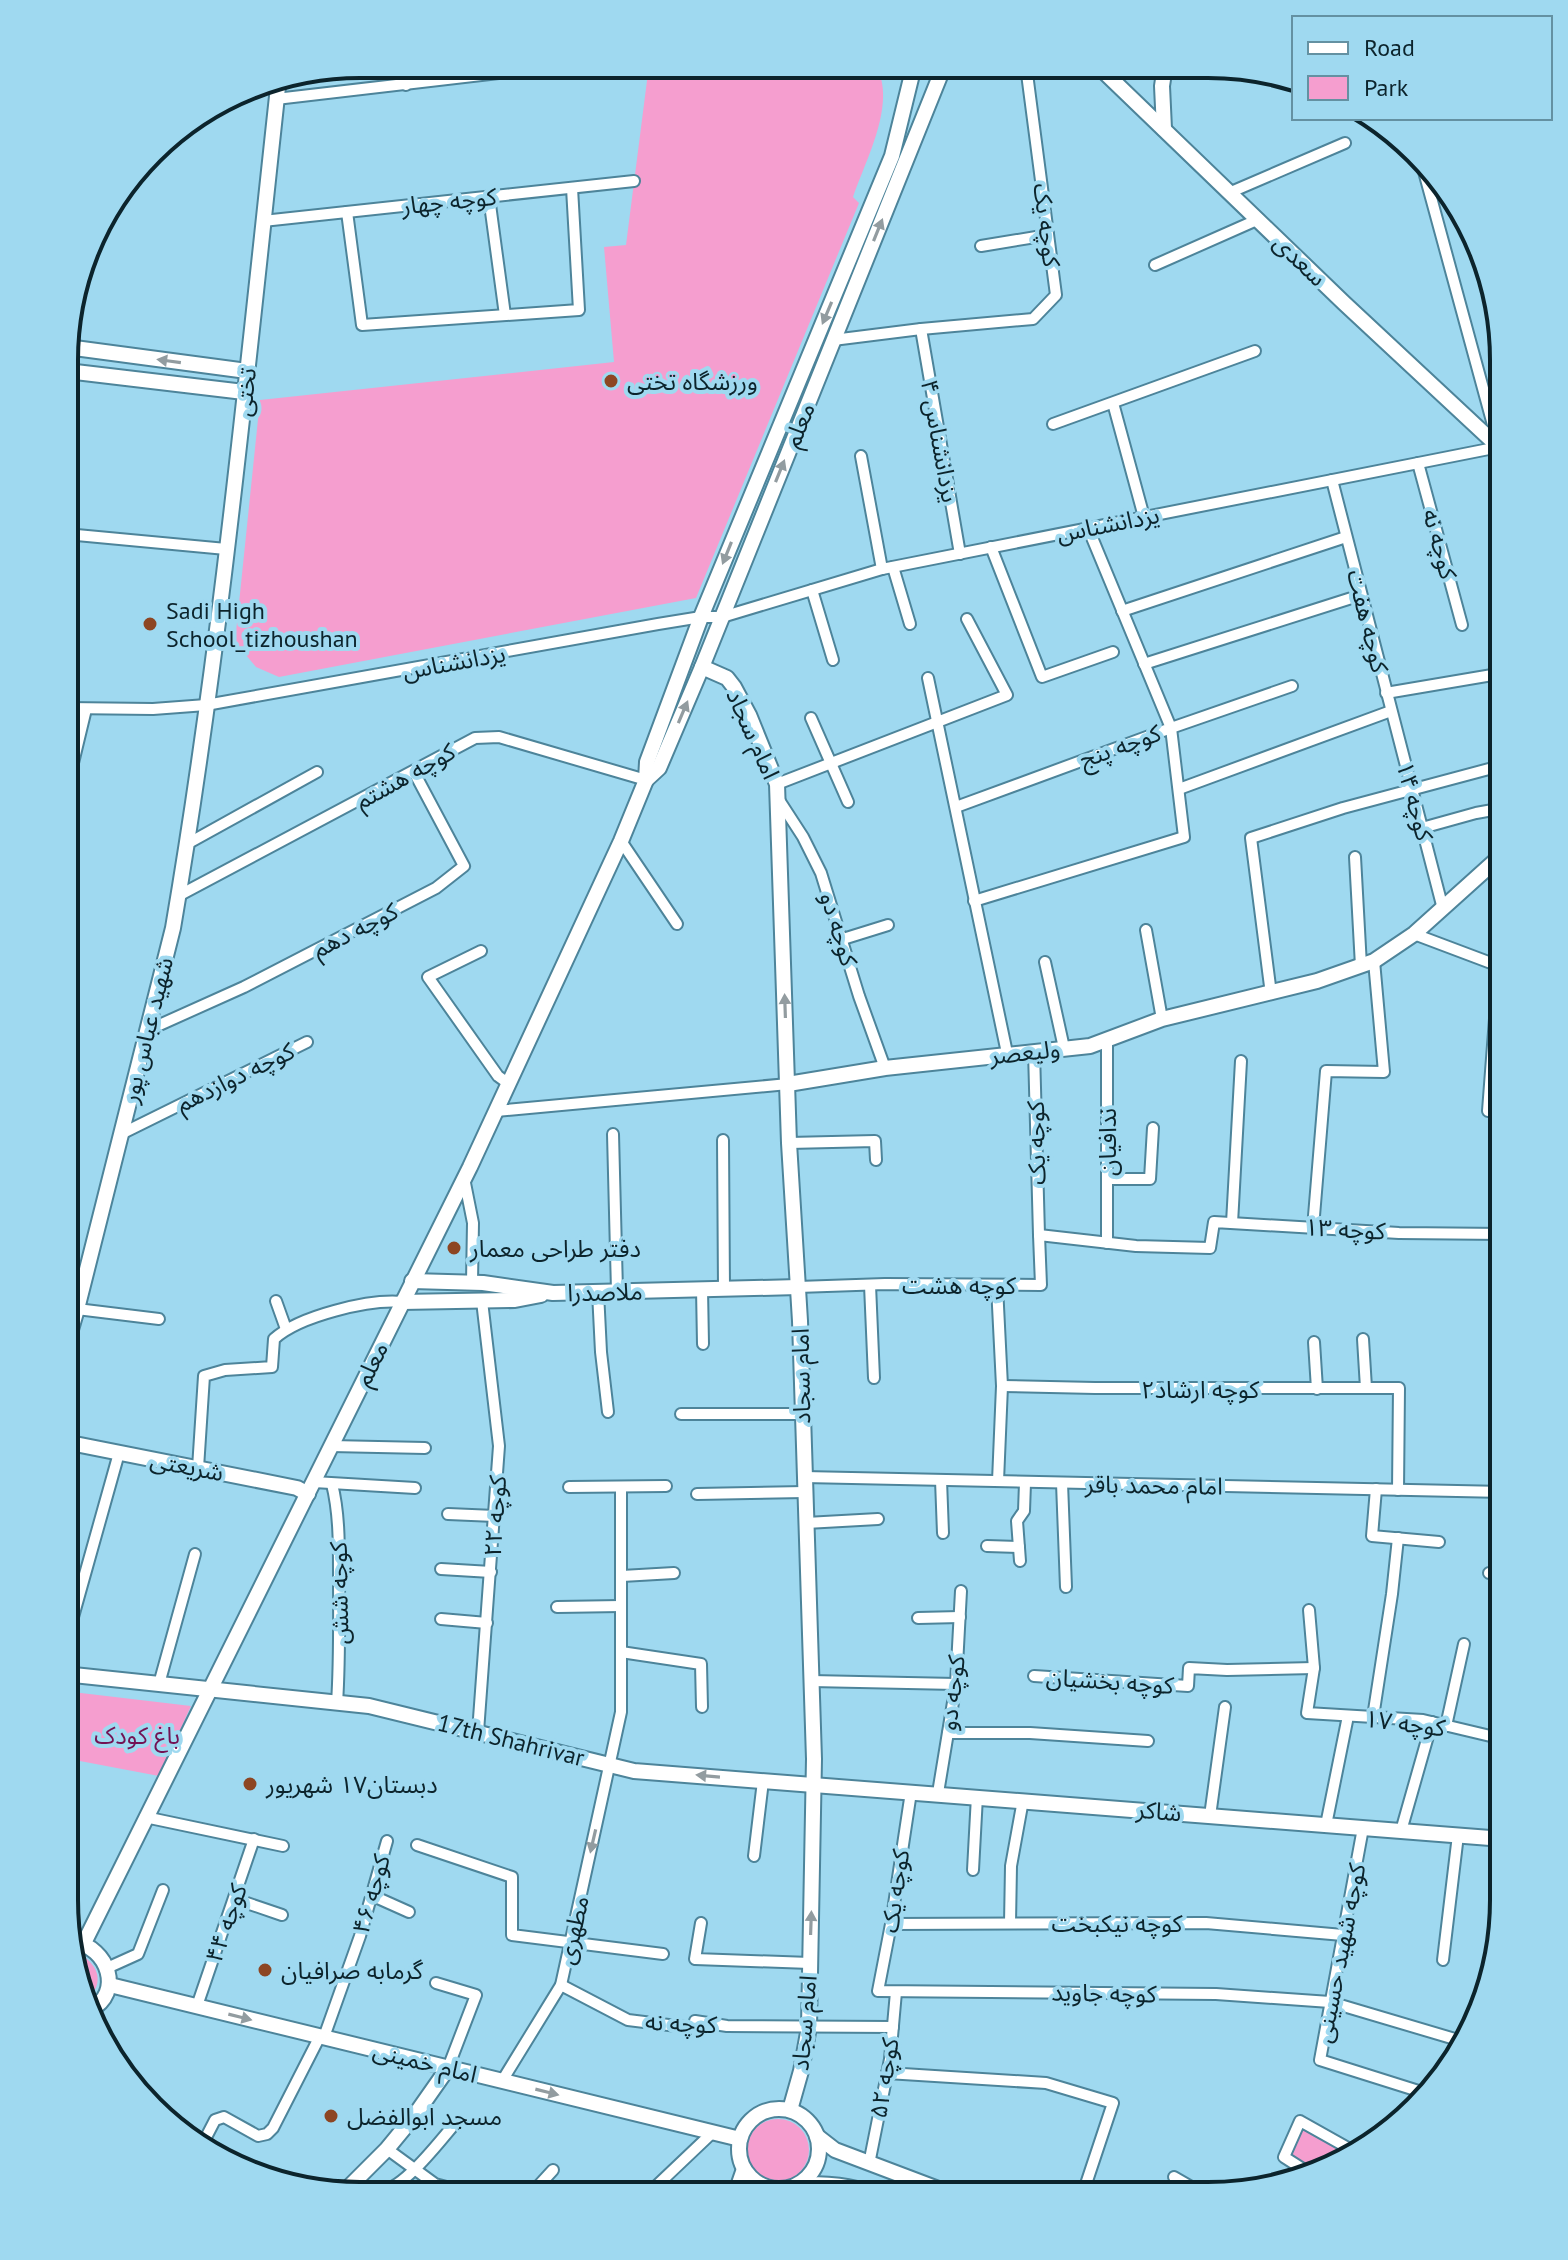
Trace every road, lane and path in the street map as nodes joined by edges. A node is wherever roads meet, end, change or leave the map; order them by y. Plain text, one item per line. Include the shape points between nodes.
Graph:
1 (910, 78) edge
2 (912, 78) edge
3 (939, 78) edge
4 (1028, 78) edge
5 (1111, 78) edge
6 (1163, 78) edge
7 (407, 79) edge
8 (455, 79) edge
9 (911, 82) junction
10 (406, 85) junction
11 (277, 91) edge
12 (276, 99) junction
13 (1164, 129) junction
14 (1345, 143) dead end
15 (634, 181) dead end
16 (1427, 182) edge
17 (572, 188) junction
18 (1231, 192) junction
19 (489, 197) junction
20 (347, 212) junction
21 (1259, 219) junction
22 (263, 221) junction
23 (1048, 235) junction
24 (981, 246) dead end
25 (1155, 265) dead end
26 (505, 315) junction
27 (921, 329) junction
28 (833, 340) junction
29 (79, 349) edge
30 (1255, 351) dead end
31 (124, 355) junction
32 (247, 371) junction
33 (78, 372) edge
34 (120, 377) junction
35 (244, 392) junction
36 (1113, 403) junction
37 (1490, 406) edge
38 (1053, 424) dead end
39 (1490, 438) edge
40 (1490, 451) edge
41 (861, 456) dead end
42 (1418, 463) junction
43 (1332, 480) junction
44 (1144, 517) junction
45 (1088, 528) junction
46 (78, 535) edge
47 (1346, 537) junction
48 (991, 547) junction
49 (226, 549) junction
50 (960, 554) junction
51 (887, 568) junction
52 (812, 590) junction
53 (1361, 595) junction
54 (1122, 611) junction
55 (701, 617) junction
56 (722, 617) junction
57 (967, 619) dead end
58 (910, 624) dead end
59 (1462, 625) dead end
60 (1113, 652) dead end
61 (833, 660) dead end
62 (1144, 664) junction
63 (702, 667) junction
64 (1490, 675) edge
65 (928, 678) dead end
66 (1292, 686) dead end
67 (1386, 693) junction
68 (206, 705) junction
69 (78, 709) edge
70 (86, 709) junction
71 (1391, 711) junction
72 (811, 718) dead end
73 (937, 720) junction
74 (1171, 728) junction
75 (78, 742) edge
76 (830, 762) junction
77 (1490, 769) edge
78 (317, 772) dead end
79 (414, 772) junction
80 (646, 780) junction
81 (1179, 789) junction
82 (1412, 790) junction
83 (777, 791) junction
84 (848, 802) dead end
85 (956, 807) junction
86 (1490, 811) edge
87 (1422, 828) junction
88 (621, 841) junction
89 (187, 844) junction
90 (1355, 857) dead end
91 (1490, 866) edge
92 (178, 896) junction
93 (974, 901) junction
94 (1443, 909) junction
95 (677, 924) dead end
96 (888, 925) dead end
97 (1146, 930) dead end
98 (1414, 934) junction
99 (843, 939) junction
100 (481, 951) dead end
101 (1490, 961) edge
102 (1045, 962) dead end
103 (1368, 964) junction
104 (1271, 994) junction
105 (1162, 1019) junction
106 (146, 1031) junction
107 (1107, 1041) junction
108 (307, 1042) dead end
109 (1064, 1048) junction
110 (1034, 1051) junction
111 (1007, 1053) junction
112 (1241, 1061) dead end
113 (885, 1068) junction
114 (509, 1084) junction
115 (788, 1084) junction
116 (496, 1111) junction
117 (1153, 1128) dead end
118 (121, 1134) junction
119 (613, 1134) dead end
120 (723, 1140) dead end
121 (789, 1143) junction
122 (876, 1160) dead end
123 (464, 1178) junction
124 (1107, 1179) junction
125 (1232, 1223) junction
126 (1313, 1228) junction
127 (1489, 1234) edge
128 (1039, 1235) junction
129 (1107, 1243) junction
130 (412, 1281) junction
131 (472, 1282) junction
132 (870, 1285) junction
133 (997, 1286) junction
134 (798, 1287) junction
135 (702, 1289) junction
136 (724, 1289) junction
137 (617, 1291) junction
138 (598, 1292) junction
139 (553, 1293) junction
140 (276, 1301) dead end
141 (482, 1301) junction
142 (402, 1302) junction
143 (78, 1305) edge
144 (78, 1309) edge
145 (159, 1319) dead end
146 (286, 1329) junction
147 (1363, 1339) dead end
148 (1314, 1342) dead end
149 (703, 1344) dead end
150 (874, 1378) dead end
151 (1002, 1386) junction
152 (1366, 1388) junction
153 (1317, 1389) junction
154 (608, 1412) dead end
155 (681, 1414) dead end
156 (801, 1414) junction
157 (78, 1445) edge
158 (331, 1446) junction
159 (425, 1448) dead end
160 (119, 1453) junction
161 (198, 1468) junction
162 (941, 1480) junction
163 (998, 1481) junction
164 (1025, 1483) junction
165 (1062, 1483) junction
166 (332, 1484) junction
167 (804, 1485) junction
168 (666, 1486) dead end
169 (569, 1487) dead end
170 (311, 1488) junction
171 (415, 1488) dead end
172 (621, 1488) junction
173 (1376, 1489) junction
174 (1398, 1490) junction
175 (1489, 1492) edge
176 (697, 1494) dead end
177 (448, 1514) dead end
178 (495, 1516) junction
179 (878, 1519) dead end
180 (806, 1523) junction
181 (943, 1533) dead end
182 (1398, 1538) junction
183 (1439, 1542) dead end
184 (987, 1546) dead end
185 (1019, 1547) junction
186 (195, 1554) dead end
187 (1020, 1561) dead end
188 (441, 1569) dead end
189 (491, 1572) junction
190 (674, 1573) dead end
191 (622, 1576) junction
192 (1066, 1587) dead end
193 (961, 1591) dead end
194 (78, 1599) edge
195 (621, 1606) junction
196 (557, 1607) dead end
197 (1309, 1610) dead end
198 (960, 1617) junction
199 (918, 1618) dead end
200 (441, 1619) dead end
201 (487, 1623) junction
202 (1464, 1644) dead end
203 (621, 1652) junction
204 (1314, 1668) junction
205 (78, 1675) edge
206 (1034, 1676) dead end
207 (811, 1681) junction
208 (159, 1684) junction
209 (956, 1684) junction
210 (208, 1690) junction
211 (337, 1703) junction
212 (702, 1707) dead end
213 (1225, 1707) dead end
214 (1348, 1716) junction
215 (1373, 1717) junction
216 (1432, 1722) junction
217 (1446, 1726) junction
218 (478, 1732) junction
219 (948, 1733) junction
220 (1489, 1736) edge
221 (1148, 1741) dead end
222 (610, 1765) junction
223 (763, 1781) junction
224 (814, 1785) junction
225 (911, 1792) junction
226 (938, 1793) junction
227 (977, 1796) junction
228 (1023, 1800) junction
229 (1210, 1816) junction
230 (145, 1817) junction
231 (1326, 1825) junction
232 (1363, 1828) junction
233 (1401, 1831) junction
234 (1458, 1835) junction
235 (1489, 1838) edge
236 (254, 1839) junction
237 (387, 1841) dead end
238 (417, 1845) dead end
239 (283, 1846) dead end
240 (754, 1856) dead end
241 (973, 1870) dead end
242 (163, 1890) dead end
243 (371, 1895) junction
244 (235, 1899) junction
245 (409, 1912) dead end
246 (282, 1915) dead end
247 (701, 1923) dead end
248 (1010, 1923) junction
249 (891, 1924) junction
250 (1343, 1935) junction
251 (81, 1940) edge
252 (570, 1943) junction
253 (81, 1945) edge
254 (663, 1954) dead end
255 (1443, 1960) dead end
256 (810, 1963) junction
257 (107, 1968) junction
258 (436, 1983) dead end
259 (110, 1985) junction
260 (561, 1985) junction
261 (878, 1991) joint
262 (896, 1992) junction
263 (1330, 2002) junction
264 (98, 2004) edge
265 (197, 2006) junction
266 (809, 2027) junction
267 (893, 2027) junction
268 (322, 2037) junction
269 (1453, 2039) edge
270 (448, 2068) junction
271 (887, 2073) junction
272 (502, 2081) junction
273 (1416, 2090) edge
274 (790, 2110) junction
275 (458, 2120) dead end
276 (713, 2132) junction
277 (207, 2136) edge
278 (817, 2136) junction
279 (740, 2139) junction
280 (1345, 2146) edge
281 (387, 2149) junction
282 (869, 2164) junction
283 (1299, 2167) edge
284 (414, 2169) junction
285 (744, 2169) junction
286 (553, 2170) dead end
287 (1174, 2177) dead end
288 (354, 2182) edge
289 (399, 2182) edge
290 (432, 2182) edge
291 (542, 2182) edge
292 (660, 2182) edge
293 (740, 2182) edge
294 (757, 2182) edge
295 (799, 2182) edge
296 (918, 2182) edge
297 (1087, 2182) edge
298 (1178, 2182) edge

1 - 9 street
2 - 9 street, معلم
28 -> 3 street, معلم
4 - 23 street, کوچه یک
5 - 13 street, سعدی
6 - 13 street
7 - 10 street
8 - 10 street
9 -> 55 street, معلم via 892,156
10 - 12 street
11 - 12 street, تختی
12 - 22 street, تختی
13 - 18 street, سعدی
14 - 18 street
15 - 17 street, کوچه چهار
16 - 37 street
17 - 19 street, کوچه چهار
17 - 26 street via 579,310
18 - 21 street, سعدی
19 - 20 street, کوچه چهار
19 - 26 street
20 - 22 street, کوچه چهار
20 - 26 street via 362,325
21 - 25 street
21 - 39 street, سعدی
22 - 32 street, تختی
23 - 24 street
23 - 27 street, کوچه یک via 1056,295 1033,319
27 - 28 street, کوچه یک
27 - 50 street, یزدانشناس ۴
56 -> 28 street, معلم
29 - 31 street
30 - 36 street
32 -> 31 street
31 - 34 street
32 - 35 street, تختی
33 - 34 street
34 - 35 street
35 - 49 street, تختی
36 - 38 street
36 - 44 street
40 - 42 street, یزدانشناس
41 - 51 street
42 - 43 street, یزدانشناس
42 - 59 street, کوچه نه
43 - 44 street, یزدانشناس
43 - 47 street, کوچه هفت
44 - 45 street, یزدانشناس
45 - 48 street, یزدانشناس
45 - 54 street, کوچه پنج
46 - 49 street
47 - 53 street, کوچه هفت
47 - 54 street
48 - 50 street, یزدانشناس
48 - 60 street via 1042,677
49 - 68 street, تختی
50 - 51 street, یزدانشناس
51 - 52 street, یزدانشناس
51 - 58 street
52 - 56 street, یزدانشناس
52 - 61 street
53 - 62 street
53 - 67 street, کوچه هفت
54 - 62 street, کوچه پنج
55 - 56 street, یزدانشناس
55 - 68 street, یزدانشناس
55 - 80 street, معلم via 647,762
56 - 63 street, معلم
57 - 73 street via 1007,695
62 - 74 street, کوچه پنج
80 -> 63 street, معلم via 659,768
63 - 83 street, امام سجاد via 734,687
64 - 67 street, کوچه هفت
65 - 73 street
66 - 74 street
67 - 71 street, کوچه ۱۴
68 - 70 street, یزدانشناس
68 - 89 street, شهید عباس پور
69 - 70 street, یزدانشناس
70 - 75 street
71 - 81 street
71 - 82 street, کوچه ۱۴
72 - 76 street
73 - 76 street
73 - 85 street
74 - 81 street
74 - 85 street, کوچه پنج
76 - 83 street
76 - 84 street
77 - 82 street
78 - 89 street
79 - 80 street, کوچه هشتم via 475,738 499,737
79 - 92 street, کوچه هشتم
79 - 106 street, کوچه دهم via 464,866 436,888
80 - 88 street, معلم
81 - 93 street via 1184,837
82 - 87 street, کوچه ۱۴
82 - 104 street via 1251,838
83 - 99 street, کوچه دو via 821,873
115 -> 83 street, امام سجاد
85 - 93 street
86 - 87 street
87 - 94 street, کوچه ۱۴
88 - 95 street
88 - 114 street, معلم
89 - 92 street, شهید عباس پور
90 - 103 street
91 - 94 street, ولیعصر
92 - 106 street, شهید عباس پور
93 - 111 street
94 - 98 street, ولیعصر
96 - 99 street
97 - 105 street
98 - 101 street
98 - 103 street, ولیعصر
99 - 113 street, کوچه دو
100 - 114 street via 428,977
102 - 109 street
103 - 104 street, ولیعصر
103 - 126 street via 1384,1072 1326,1071
104 - 105 street, ولیعصر
105 - 107 street, ولیعصر
106 - 118 street, شهید عباس پور
107 - 109 street, ولیعصر
107 - 124 street, ندافیان
108 - 118 street, کوچه دوازدهم
109 - 110 street, ولیعصر
110 - 111 street, ولیعصر
110 - 128 street, کوچه یک
111 - 113 street, ولیعصر
112 - 125 street
113 - 115 street, ولیعصر
114 - 116 street, معلم
115 - 116 street, ولیعصر
115 - 121 street, امام سجاد
116 - 123 street, معلم
117 - 124 street via 1150,1179
118 - 143 street, شهید عباس پور
119 - 137 street
120 - 136 street
121 - 122 street via 875,1141
121 - 134 street, امام سجاد
123 - 130 street, معلم
123 - 131 street via 473,1223
124 - 129 street, ندافیان
125 - 126 street, کوچه ۱۳
125 - 129 street via 1214,1222 1210,1248
126 - 127 street, کوچه ۱۳
128 - 129 street
128 - 133 street, کوچه هشت via 1041,1285
130 - 131 street, ملاصدرا
130 - 142 street, معلم
131 - 139 street, ملاصدرا
132 - 133 street, کوچه هشت
132 - 134 street, کوچه هشت
132 - 150 street
133 - 151 street
134 - 136 street, ملاصدرا
134 - 156 street, امام سجاد
135 - 136 street, ملاصدرا
135 - 137 street, ملاصدرا
135 - 149 street
137 - 138 street, ملاصدرا
138 - 139 street, ملاصدرا
138 - 154 street
139 - 141 street
140 - 146 street
141 - 142 street
141 - 178 street, کوچه ۲۲ via 499,1446
142 - 146 street via 328,1314
142 - 158 street, معلم
144 - 145 street
146 - 161 street via 274,1339 272,1367 204,1376
147 - 152 street
148 - 153 street
151 - 153 street, کوچه ارشاد۲
151 - 163 street
152 - 153 street, کوچه ارشاد۲
152 - 174 street, کوچه ارشاد۲ via 1399,1388
155 - 156 street
156 - 167 street, امام سجاد
157 - 160 street, شریعتی
158 - 159 street
158 - 170 street, معلم
160 - 161 street, شریعتی
160 - 194 street
161 - 170 street, شریعتی
162 - 163 street, امام محمد باقر
162 - 167 street, امام محمد باقر
162 - 181 street
163 - 164 street, امام محمد باقر
164 - 165 street, امام محمد باقر
164 - 185 street via 1024,1511 1017,1521
165 - 173 street, امام محمد باقر
165 - 192 street
166 - 170 street
166 - 171 street
166 - 211 street, کوچه شش via 339,1551
167 - 176 street
167 - 180 street, امام سجاد
168 - 172 street
169 - 172 street
170 - 210 street, معلم
172 - 191 street, مطهری
173 - 174 street, امام محمد باقر
173 - 182 street via 1372,1536
174 - 175 street, امام محمد باقر
177 - 178 street
178 - 189 street, کوچه ۲۲
179 - 180 street
180 - 207 street, امام سجاد
182 - 183 street
182 - 215 street
184 - 185 street
185 - 187 street
186 - 208 street
188 - 189 street
189 - 201 street, کوچه ۲۲
190 - 191 street
191 - 195 street, مطهری
193 - 198 street, کوچه دو
195 - 196 street
195 - 203 street, مطهری
197 - 204 street
198 - 199 street
198 - 209 street, کوچه دو
200 - 201 street
201 - 218 street, کوچه ۲۲
202 - 217 street
203 - 212 street via 701,1664
203 - 222 street, مطهری via 621,1712
204 - 206 street, کوچه بخشیان via 1189,1668 1188,1686
204 - 214 street, کوچه ۱۷ via 1307,1713
205 - 208 street, 17th Shahrivar
207 - 209 street
207 - 224 street, امام سجاد
208 - 210 street, 17th Shahrivar
209 - 219 street, کوچه دو
210 - 211 street, 17th Shahrivar
210 - 230 street, معلم
211 - 218 street, 17th Shahrivar
213 - 229 street
214 - 215 street, کوچه ۱۷
214 - 231 street
215 - 216 street, کوچه ۱۷
216 - 217 street, کوچه ۱۷
216 - 233 street
217 - 220 street, کوچه ۱۷
218 - 222 street, 17th Shahrivar
219 - 221 street
219 - 226 street, کوچه دو
223 -> 222 street, 17th Shahrivar
222 -> 252 street, مطهری
223 - 224 street, 17th Shahrivar
223 - 240 street
224 - 225 street, شاکر
256 -> 224 street, امام سجاد
225 - 226 street, شاکر
225 - 249 street, کوچه یک
226 - 227 street, شاکر
227 - 228 street, شاکر
227 - 241 street
228 - 229 street, شاکر
228 - 248 street via 1011,1866
229 - 231 street, شاکر
230 - 236 street
230 - 251 street, معلم
231 - 232 street, شاکر
232 - 233 street, شاکر
232 - 250 street, کوچه شهید حسینی
233 - 234 street, شاکر
234 - 235 street, شاکر
234 - 255 street
236 - 239 street
236 - 244 street, کوچه ۴۴
237 - 243 street, کوچه ۴۶
238 - 252 street via 512,1877 512,1935
242 - 257 street via 138,1954
243 - 245 street
243 - 268 street, کوچه ۴۶
244 - 246 street
244 - 265 street, کوچه ۴۴
247 - 256 street via 695,1959
248 - 249 street, کوچه نیکبخت
248 - 250 street, کوچه نیکبخت via 1206,1923
249 - 261 street, کوچه یک
250 - 263 street, کوچه شهید حسینی
252 - 254 street
252 - 260 street, مطهری
253 - 257 street
256 - 266 street, امام سجاد
257 - 259 street
258 - 270 street via 476,1995
259 - 264 street
259 - 265 street, امام خمینی
260 - 266 street, کوچه نه via 628,2020 693,2028 695,2021
260 - 272 street, مطهری
261 - 262 street, کوچه جاوید
262 - 263 street, کوچه جاوید via 1216,1994
262 - 267 street, کوچه ۵۲
263 - 269 street, کوچه جاوید
263 - 273 street, کوچه شهید حسینی via 1320,2060
265 -> 268 street, امام خمینی
266 - 267 street, کوچه نه
266 - 274 street, امام سجاد
267 - 271 street, کوچه ۵۲
268 - 270 street, امام خمینی
268 - 277 street, کوچه ۴۶ via 267,2134 258,2136 224,2117 215,2120
270 - 272 street, امام خمینی
270 - 281 street
271 - 282 street, کوچه ۵۲
271 - 297 street via 1046,2083 1113,2103
272 -> 276 street, امام خمینی
274 - 278 street via 802,2115
274 - 279 street via 765,2111
275 - 284 street
276 - 279 street, امام خمینی
276 - 292 street
278 - 282 street
278 - 295 street via 818,2161
279 - 285 street
280 - 283 street via 1300,2121 1284,2157
281 - 284 street
281 - 288 street
282 - 296 street
284 - 289 street
284 - 290 street
285 - 293 street
285 - 294 street
286 - 291 street
287 - 298 street

